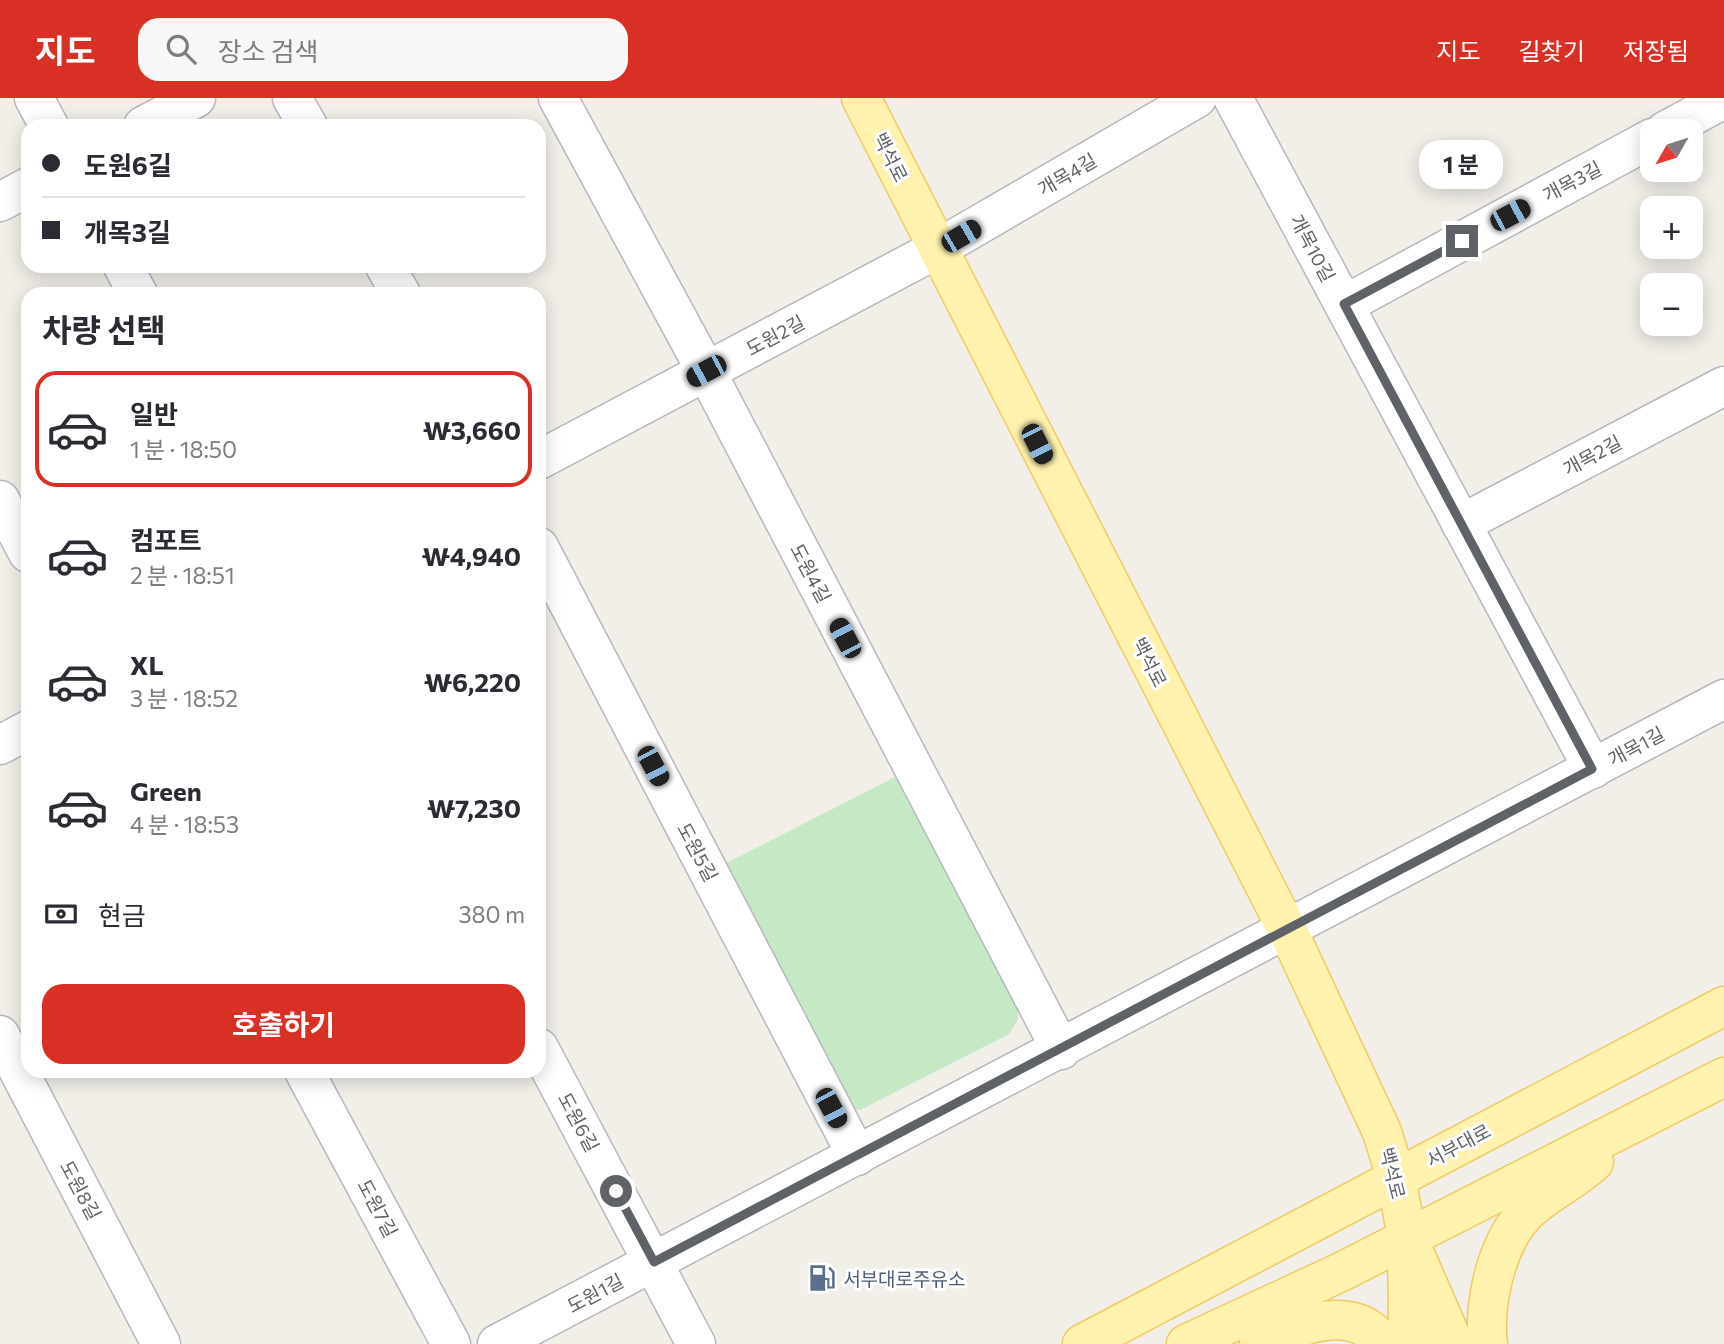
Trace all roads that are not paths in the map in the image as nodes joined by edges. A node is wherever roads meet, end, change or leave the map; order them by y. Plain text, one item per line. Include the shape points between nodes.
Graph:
1 (34, 98) edge
2 (196, 98) edge
3 (292, 98) edge
4 (558, 98) edge
5 (861, 98) edge
6 (1197, 98) edge
7 (1233, 98) edge
8 (1724, 99) edge
9 (45, 119) edge
10 (156, 119) edge
11 (304, 119) edge
12 (1687, 119) edge
13 (1640, 144) edge
14 (21, 191) edge
15 (0, 202) edge
16 (937, 249) junction
17 (1344, 304) junction
18 (706, 371) junction
19 (1724, 386) edge
20 (546, 456) edge
21 (0, 500) edge
22 (1461, 524) junction
23 (21, 540) edge
24 (546, 560) edge
25 (1724, 699) edge
26 (21, 734) edge
27 (0, 745) edge
28 (1592, 769) junction
29 (1287, 929) junction
30 (1724, 1006) edge
31 (0, 1035) edge
32 (1061, 1050) junction
33 (546, 1061) edge
34 (21, 1075) edge
35 (1724, 1077) edge
36 (22, 1078) edge
37 (308, 1078) edge
38 (1633, 1125) junction
39 (857, 1156) junction
40 (1396, 1177) junction
41 (1408, 1237) junction
42 (654, 1262) junction
43 (161, 1344) edge
44 (451, 1344) edge
45 (497, 1344) edge
46 (696, 1344) edge
47 (1082, 1344) edge
48 (1186, 1344) edge
49 (1259, 1344) edge
50 (1384, 1344) edge
51 (1415, 1344) edge
52 (1454, 1344) edge
53 (1488, 1344) edge

1 - 9 street
2 - 10 street
3 - 11 street
4 - 18 street, 도원4길
5 - 16 main road, 백석로
6 - 16 street, 개목4길
7 - 17 street, 개목10길
8 - 12 street
13 - 17 street, 개목3길
14 - 15 street
16 - 18 street, 도원2길
16 - 29 main road, 백석로
17 - 22 street, 개목10길
18 - 20 street, 도원2길
18 - 32 street, 도원4길
19 - 22 street, 개목2길
21 - 23 street
22 - 28 street, 개목10길
24 - 39 street, 도원5길
25 - 28 street, 개목1길
26 - 27 street
28 - 29 street, 개목1길
29 - 32 street, 도원1길
29 - 40 main road, 백석로 via 1382,1132
30 - 40 main road, 서부대로
31 - 34 street, 도원8길
32 - 39 street, 도원1길
33 - 42 street, 도원6길
35 - 38 main road
36 - 43 street, 도원8길
37 - 44 street, 도원7길
38 - 41 main road
38 - 53 main road via 1580,1176 1524,1215 1497,1262 1485,1322
39 - 42 street, 도원1길
40 - 41 main road, 백석로
40 - 47 main road, 서부대로
41 - 48 main road
41 - 51 main road, 백석로 via 1408,1318
41 - 52 main road, 백석로
42 - 45 street, 도원1길
42 - 46 street, 도원6길
49 - 50 main road via 1300,1324 1327,1319 1355,1324 1378,1335

